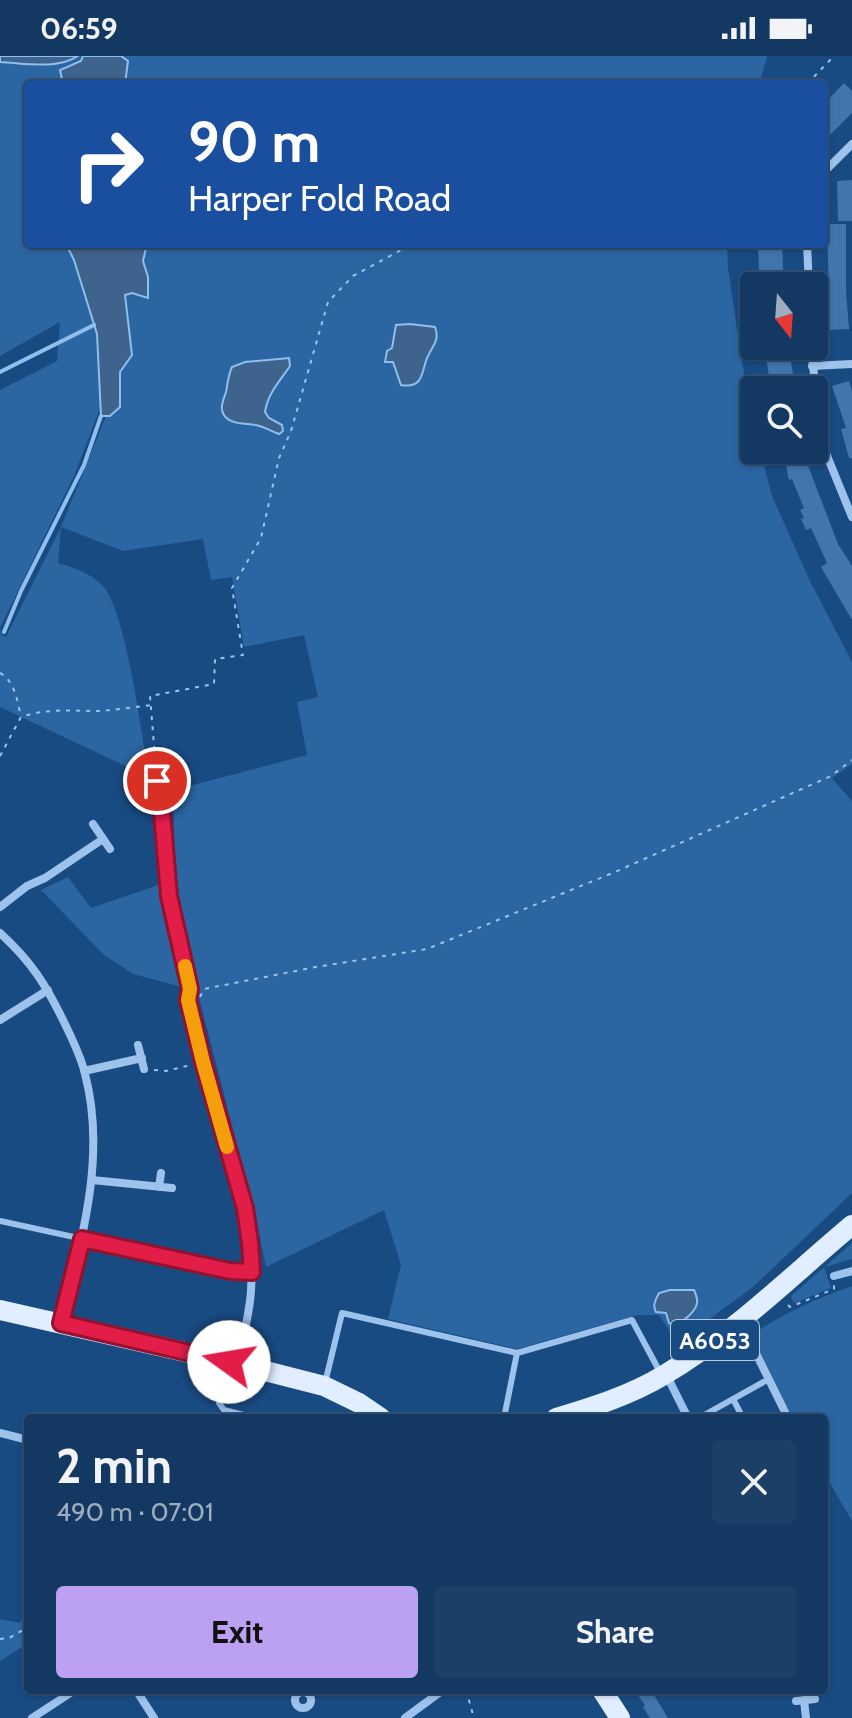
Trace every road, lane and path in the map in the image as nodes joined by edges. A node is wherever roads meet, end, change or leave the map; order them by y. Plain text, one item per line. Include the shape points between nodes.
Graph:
1 (834, 56) edge
2 (811, 80) edge
3 (852, 144) edge
4 (828, 168) edge
5 (406, 248) edge
6 (807, 248) edge
7 (808, 272) edge
8 (812, 360) edge
9 (852, 364) edge
10 (812, 366) junction
11 (852, 517) edge
12 (0, 673) edge
13 (151, 705) junction
14 (21, 717) junction
15 (0, 756) edge
16 (852, 760) edge
17 (157, 781) joint
18 (93, 824) dead end
19 (103, 839) junction
20 (110, 849) dead end
21 (0, 907) edge
22 (0, 933) edge
23 (48, 990) junction
24 (188, 1000) junction
25 (0, 1020) edge
26 (138, 1045) dead end
27 (142, 1058) junction
28 (203, 1062) junction
29 (144, 1069) joint
30 (84, 1071) junction
31 (161, 1173) dead end
32 (92, 1180) junction
33 (159, 1187) junction
34 (172, 1188) dead end
35 (0, 1221) edge
36 (852, 1225) edge
37 (82, 1239) junction
38 (852, 1271) edge
39 (252, 1272) junction
40 (834, 1276) joint
41 (774, 1291) junction
42 (0, 1310) edge
43 (740, 1321) junction
44 (61, 1323) junction
45 (517, 1353) junction
46 (233, 1363) junction
47 (664, 1375) junction
48 (769, 1379) junction
49 (324, 1386) junction
50 (733, 1399) junction
51 (240, 1414) edge
52 (375, 1414) edge
53 (505, 1414) edge
54 (569, 1414) edge
55 (686, 1414) edge
56 (706, 1414) edge
57 (741, 1414) edge
58 (786, 1414) edge
59 (0, 1433) edge
60 (24, 1439) edge
61 (24, 1629) edge
62 (0, 1639) edge
63 (69, 1694) edge
64 (139, 1694) edge
65 (438, 1694) edge
66 (467, 1694) edge
67 (605, 1694) edge
68 (815, 1699) dead end
69 (307, 1707) dead end
70 (32, 1718) edge
71 (154, 1718) edge
72 (314, 1718) edge
73 (405, 1718) edge
74 (474, 1718) edge
75 (620, 1718) edge
76 (806, 1718) edge

1 - 2 path
3 - 4 street
5 - 13 path via 353,276 328,302 279,458 261,538 232,588 243,655 215,659 214,684 150,696
6 - 7 street
8 - 10 street
9 - 10 street
10 - 11 street via 821,441
12 - 14 path via 10,682
13 - 14 path
13 - 17 path
14 - 15 path
16 - 24 path via 831,776 427,949 204,989 202,997
17 - 24 street via 169,896
18 - 19 street
19 - 20 street
19 - 21 street
22 - 23 street
23 - 25 street
23 - 30 street
24 - 28 street
26 - 27 street
27 - 29 street
27 - 30 street
28 - 29 path via 166,1071
28 - 39 street via 245,1208
30 - 32 street via 92,1124
31 - 33 street
32 - 33 street
32 - 37 street
33 - 34 street
35 - 37 lane
36 - 41 main road, A6053
37 - 39 lane
37 - 44 street
38 - 40 street
39 - 46 street
40 - 41 path via 834,1289 790,1307
41 - 43 main road, A6053
42 - 44 main road
43 - 47 main road, A6053
43 - 48 street
44 - 46 main road
45 - 47 lane via 632,1320
45 - 49 lane via 342,1313
45 - 53 lane
46 - 49 main road
46 - 51 lane via 219,1403
47 - 54 main road, A6053
47 - 55 street
48 - 50 lane
48 - 58 street
49 - 52 main road
50 - 56 lane
50 - 57 lane
59 - 60 street
61 - 62 path
63 - 70 street
64 - 71 street
65 - 73 street
66 - 74 path
67 - 75 main road
68 - 76 street via 800,1700
69 - 72 street

